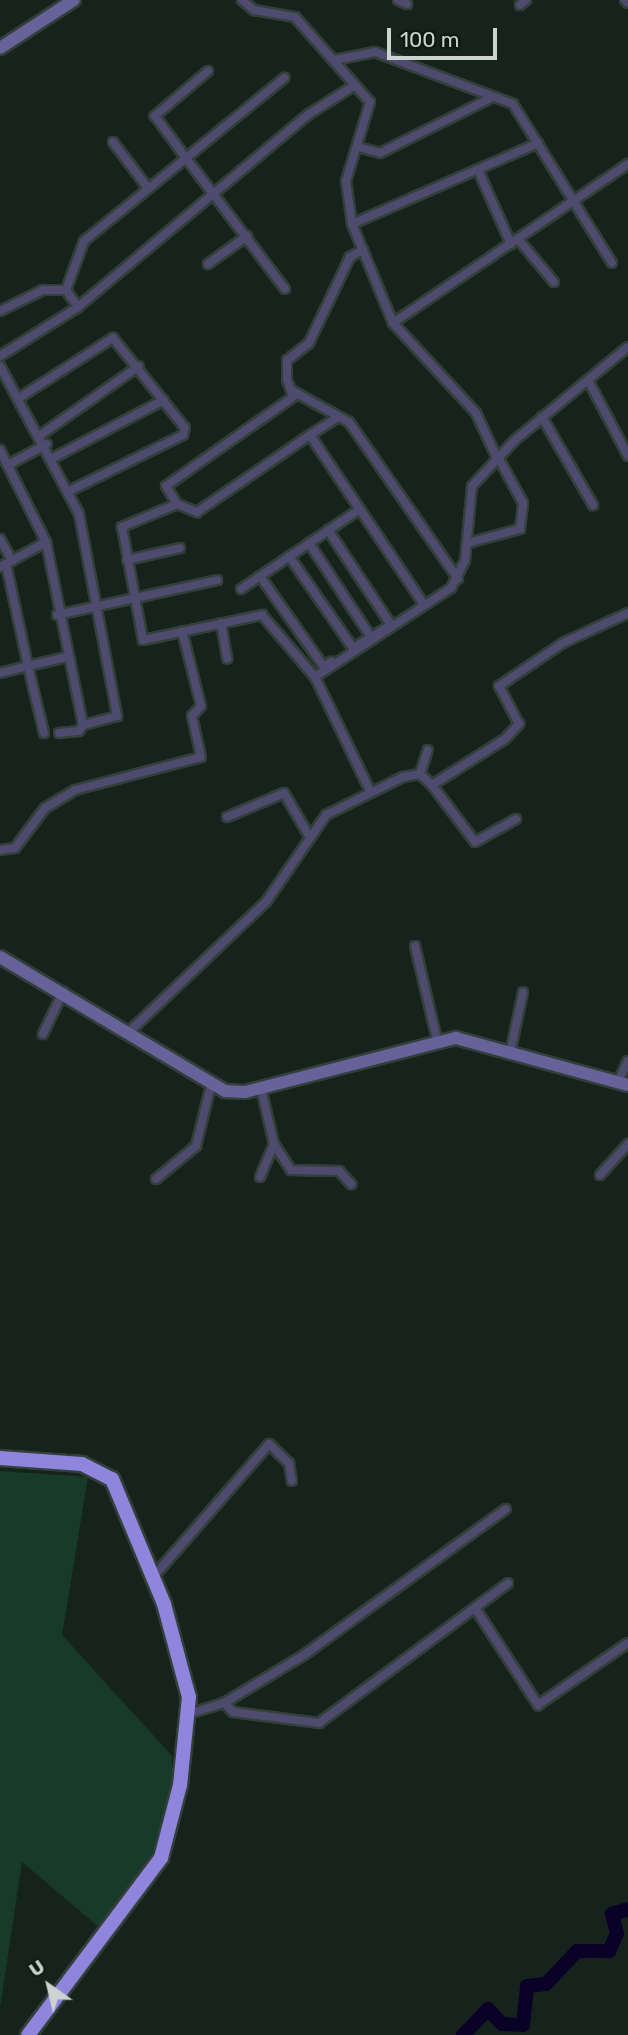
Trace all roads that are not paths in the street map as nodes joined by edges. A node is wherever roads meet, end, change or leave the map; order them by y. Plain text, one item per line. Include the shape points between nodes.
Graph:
1 (74, 0) edge
2 (242, 0) edge
3 (398, 0) edge
4 (407, 4) dead end
5 (0, 48) edge
6 (334, 60) junction
7 (208, 71) dead end
8 (284, 78) dead end
9 (355, 85) junction
10 (493, 97) junction
11 (113, 142) dead end
12 (538, 144) junction
13 (358, 147) junction
14 (186, 158) junction
15 (628, 164) edge
16 (478, 170) junction
17 (147, 187) junction
18 (214, 194) junction
19 (572, 204) junction
20 (352, 224) junction
21 (247, 236) junction
22 (515, 241) junction
23 (363, 250) junction
24 (612, 263) dead end
25 (208, 264) dead end
26 (554, 282) dead end
27 (285, 289) dead end
28 (66, 290) junction
29 (78, 307) junction
30 (0, 310) edge
31 (393, 323) junction
32 (628, 347) edge
33 (0, 356) edge
34 (0, 366) edge
35 (139, 366) junction
36 (588, 380) junction
37 (291, 390) junction
38 (19, 398) junction
39 (164, 400) junction
40 (338, 417) junction
41 (542, 417) junction
42 (42, 433) junction
43 (310, 435) junction
44 (47, 444) junction
45 (1, 453) edge
46 (628, 456) edge
47 (53, 458) junction
48 (497, 458) junction
49 (8, 465) junction
50 (69, 491) junction
51 (177, 504) junction
52 (593, 505) dead end
53 (360, 509) junction
54 (328, 530) junction
55 (0, 539) edge
56 (46, 542) junction
57 (309, 543) junction
58 (468, 543) junction
59 (180, 548) dead end
60 (289, 556) junction
61 (127, 560) junction
62 (6, 564) edge
63 (260, 576) junction
64 (458, 579) junction
65 (217, 580) dead end
66 (241, 589) dead end
67 (135, 599) junction
68 (425, 605) junction
69 (97, 606) junction
70 (628, 613) edge
71 (58, 615) junction
72 (220, 623) junction
73 (391, 625) junction
74 (181, 631) junction
75 (371, 636) junction
76 (353, 648) junction
77 (67, 657) junction
78 (227, 658) dead end
79 (28, 666) junction
80 (0, 673) edge
81 (315, 677) junction
82 (83, 725) junction
83 (44, 733) dead end
84 (59, 733) dead end
85 (428, 750) dead end
86 (420, 774) junction
87 (432, 785) junction
88 (370, 791) junction
89 (227, 817) dead end
90 (516, 819) dead end
91 (308, 834) junction
92 (0, 850) edge
93 (415, 946) dead end
94 (1, 959) edge
95 (63, 992) junction
96 (523, 992) dead end
97 (131, 1031) junction
98 (43, 1034) dead end
99 (438, 1040) junction
100 (511, 1049) junction
101 (628, 1061) edge
102 (623, 1083) edge
103 (211, 1084) junction
104 (261, 1088) junction
105 (274, 1144) junction
106 (628, 1144) edge
107 (600, 1175) dead end
108 (260, 1177) dead end
109 (156, 1179) dead end
110 (351, 1184) dead end
111 (0, 1458) edge
112 (292, 1481) dead end
113 (506, 1508) dead end
114 (154, 1576) junction
115 (508, 1583) dead end
116 (475, 1608) junction
117 (628, 1643) edge
118 (224, 1703) junction
119 (188, 1714) junction
120 (28, 2035) edge

1 - 5 street
2 - 6 street via 254,10 295,17
3 - 4 street
6 - 9 street
6 - 10 street via 375,52
7 - 14 street via 155,116
8 - 14 street
9 - 13 street via 371,108
9 - 18 street via 309,114
10 - 12 street via 513,104
10 - 13 street via 380,153
11 - 17 street
12 - 16 street
12 - 19 street
13 - 20 street via 346,181
14 - 17 street
14 - 18 street
15 - 19 street
16 - 20 street
16 - 22 street
17 - 28 street via 76,251
18 - 21 street
18 - 29 street
19 - 22 street
19 - 24 street
20 - 23 street
21 - 25 street
21 - 27 street
22 - 26 street
22 - 31 street
23 - 31 street
23 - 37 street via 350,257 309,343 287,360
28 - 29 street
28 - 30 street via 43,290
29 - 33 street
31 - 48 street via 477,413
32 - 36 street
34 - 38 street
35 - 38 street via 113,338
35 - 39 street
35 - 42 street
36 - 41 street
36 - 46 street
37 - 40 street
37 - 51 street via 293,397 166,486
38 - 42 street
39 - 47 street
39 - 50 street via 185,433
40 - 43 street
40 - 64 street via 367,443
41 - 48 street
41 - 52 street
42 - 44 street
43 - 51 street via 197,512
43 - 53 street
44 - 47 street
44 - 49 street
45 - 49 street
47 - 50 street
48 - 58 street via 468,492
48 - 58 street via 523,503 520,529
49 - 56 street
50 - 69 street
51 - 61 street via 122,527
53 - 54 street
53 - 68 street
54 - 57 street
54 - 73 street
55 - 62 street
56 - 62 street
56 - 71 street
57 - 60 street
57 - 75 street
58 - 64 street
59 - 61 street
60 - 63 street
60 - 76 street
61 - 67 street
62 - 79 street
63 - 66 street
63 - 76 street via 324,667
64 - 68 street
65 - 67 street
67 - 69 street
67 - 74 street via 143,640
68 - 73 street
68 - 81 street
69 - 71 street
69 - 82 street via 119,712
70 - 87 street via 572,638 499,686 517,730
71 - 77 street
72 - 74 street
72 - 78 street
72 - 81 street via 262,615
73 - 75 street
74 - 92 street via 201,706 192,716 201,757 75,790 45,808 15,848
75 - 76 street
77 - 79 street
77 - 82 street
79 - 80 street
79 - 83 street
81 - 88 street
82 - 84 street via 79,731
85 - 86 street
86 - 87 street
86 - 88 street
87 - 90 street via 475,842
88 - 91 street via 326,816
89 - 91 street via 284,793
91 - 97 street via 266,902
93 - 99 street
94 - 95 street
95 - 97 street
95 - 98 street
96 - 100 street
97 - 103 street
99 - 100 street via 465,1038
99 - 104 street
100 - 102 street
101 - 102 street
103 - 104 street via 235,1092
103 - 109 street via 196,1146
104 - 105 street
105 - 108 street
105 - 110 street via 291,1170 339,1171
106 - 107 street
111 - 114 highway via 82,1464 112,1479
112 - 114 street via 289,1463 269,1444
113 - 118 street via 358,1618
114 - 119 highway via 188,1682
115 - 116 street
116 - 117 street via 538,1705
116 - 118 street via 319,1723 233,1712
118 - 119 street
119 - 120 highway via 180,1785 161,1858

